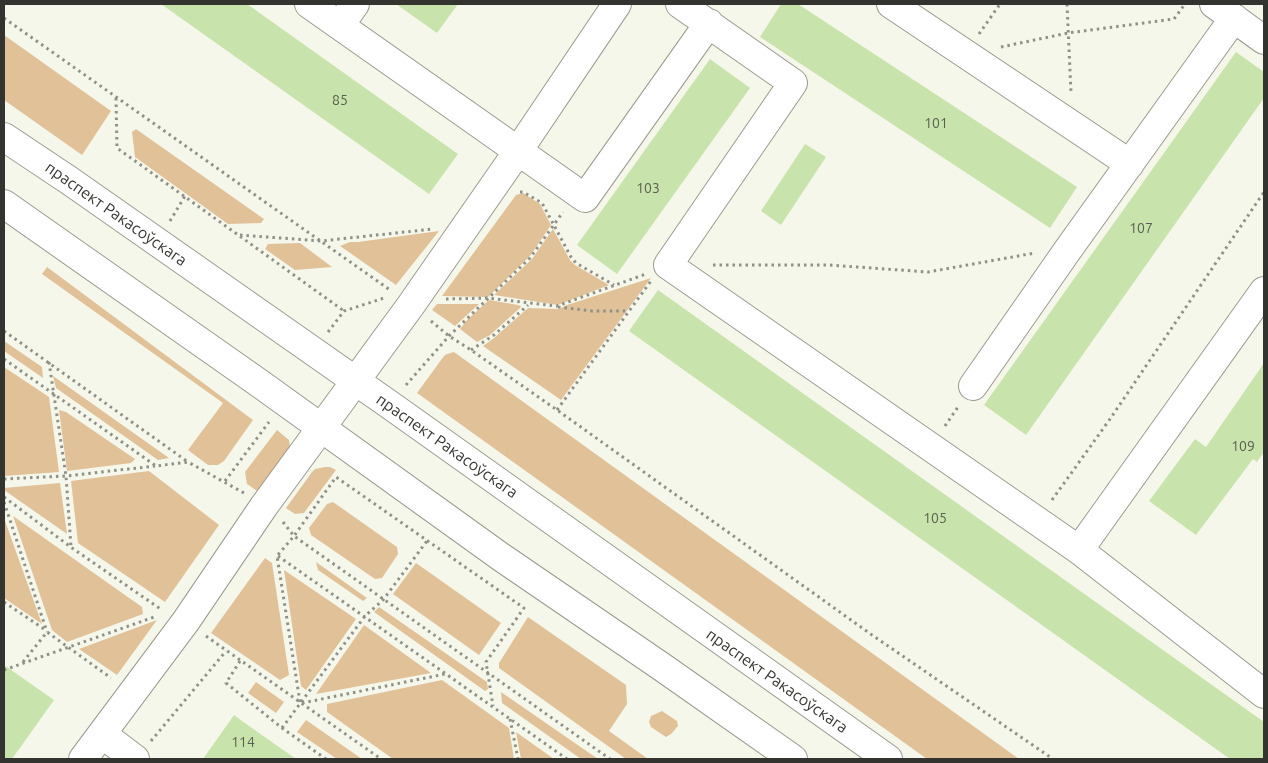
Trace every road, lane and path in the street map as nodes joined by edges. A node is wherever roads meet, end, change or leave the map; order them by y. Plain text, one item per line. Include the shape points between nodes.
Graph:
1 (310, 4) edge
2 (617, 4) edge
3 (680, 4) edge
4 (891, 4) edge
5 (1000, 4) edge
6 (1067, 4) edge
7 (1185, 4) edge
8 (1224, 11) edge
9 (348, 14) edge
10 (4, 18) edge
11 (708, 23) junction
12 (1068, 33) junction
13 (1264, 40) edge
14 (964, 54) junction
15 (116, 97) junction
16 (1073, 126) junction
17 (4, 137) edge
18 (518, 151) junction
19 (1130, 164) junction
20 (514, 192) dead end
21 (1264, 192) edge
22 (4, 204) edge
23 (435, 228) dead end
24 (240, 235) junction
25 (321, 242) junction
26 (1067, 251) junction
27 (706, 265) dead end
28 (665, 266) junction
29 (615, 286) junction
30 (1264, 290) edge
31 (397, 294) dead end
32 (388, 297) dead end
33 (488, 298) junction
34 (443, 299) dead end
35 (529, 304) junction
36 (557, 306) junction
37 (344, 311) junction
38 (628, 311) junction
39 (430, 320) dead end
40 (4, 331) edge
41 (328, 332) dead end
42 (449, 336) junction
43 (472, 350) junction
44 (4, 359) edge
45 (49, 362) junction
46 (355, 381) junction
47 (406, 385) dead end
48 (973, 386) joint
49 (54, 394) junction
50 (557, 410) junction
51 (275, 427) dead end
52 (321, 427) junction
53 (930, 447) junction
54 (188, 462) junction
55 (156, 466) junction
56 (66, 476) junction
57 (4, 479) edge
58 (225, 481) junction
59 (251, 497) dead end
60 (4, 502) edge
61 (278, 516) dead end
62 (1037, 521) junction
63 (294, 536) junction
64 (427, 541) junction
65 (72, 548) dead end
66 (1079, 550) junction
67 (278, 556) junction
68 (382, 600) junction
69 (4, 602) edge
70 (166, 612) dead end
71 (365, 616) junction
72 (47, 632) junction
73 (68, 647) junction
74 (226, 651) dead end
75 (240, 661) dead end
76 (22, 664) junction
77 (4, 670) edge
78 (489, 673) junction
79 (446, 674) junction
80 (132, 693) junction
81 (1264, 694) edge
82 (301, 702) junction
83 (493, 706) junction
84 (510, 718) junction
85 (282, 728) junction
86 (102, 734) junction
87 (141, 752) edge
88 (83, 759) edge
89 (326, 759) edge
90 (518, 759) edge
91 (567, 759) edge
92 (610, 759) edge
93 (793, 759) edge
94 (888, 759) edge
95 (1053, 759) edge

1 - 9 main road
2 - 18 main road
3 - 11 main road
4 - 14 main road
5 - 14 path
6 - 12 path
7 - 12 path via 1174,19
8 - 13 main road
8 - 19 main road
9 - 18 main road
10 - 15 path
11 - 18 main road via 585,198
11 - 28 main road via 793,83
12 - 14 path
12 - 16 path
14 - 16 main road
15 - 24 path via 117,148
15 - 25 path
16 - 19 main road
17 - 46 main road, праспект Ракасоўскага
18 - 46 main road
19 - 26 main road
20 - 29 path via 523,192 542,203 576,264
21 - 62 path
22 - 52 main road
23 - 25 path
24 - 25 path
24 - 37 path
25 - 31 path
26 - 27 path via 1033,253 928,272 829,265
26 - 48 main road
28 - 29 path
28 - 38 path
28 - 53 main road
29 - 36 path
30 - 66 main road
32 - 37 path
33 - 34 path
33 - 35 path
33 - 42 path
35 - 36 path
35 - 43 path
36 - 38 path via 592,311
37 - 41 path
38 - 50 path
39 - 42 path
40 - 45 path
42 - 43 path
42 - 47 path
43 - 50 path
44 - 49 path
45 - 49 path
45 - 54 path
46 - 52 main road
46 - 94 main road, праспект Ракасоўскага
48 - 53 path
49 - 55 path
49 - 56 path
50 - 95 path via 872,636
51 - 58 path via 269,422
52 - 80 main road via 186,622
52 - 93 main road via 501,557
53 - 62 main road
54 - 55 path
54 - 58 path
55 - 56 path
56 - 57 path
56 - 65 path
58 - 59 path
60 - 72 path
61 - 63 path
62 - 66 main road
63 - 64 path via 336,477
63 - 67 path
63 - 68 path
64 - 68 path
64 - 78 path via 524,608 486,662
66 - 81 main road
67 - 71 path
67 - 82 path
68 - 71 path
68 - 78 path
69 - 72 path
70 - 73 path
71 - 79 path
71 - 82 path
72 - 73 path
72 - 76 path
73 - 76 path
73 - 80 path
74 - 87 path
75 - 85 path via 226,683
76 - 77 path
78 - 83 path
78 - 92 path
79 - 82 path
79 - 83 path
80 - 86 main road
82 - 85 path
83 - 84 path
84 - 90 path
84 - 91 path
85 - 89 path
86 - 87 main road
86 - 88 main road

